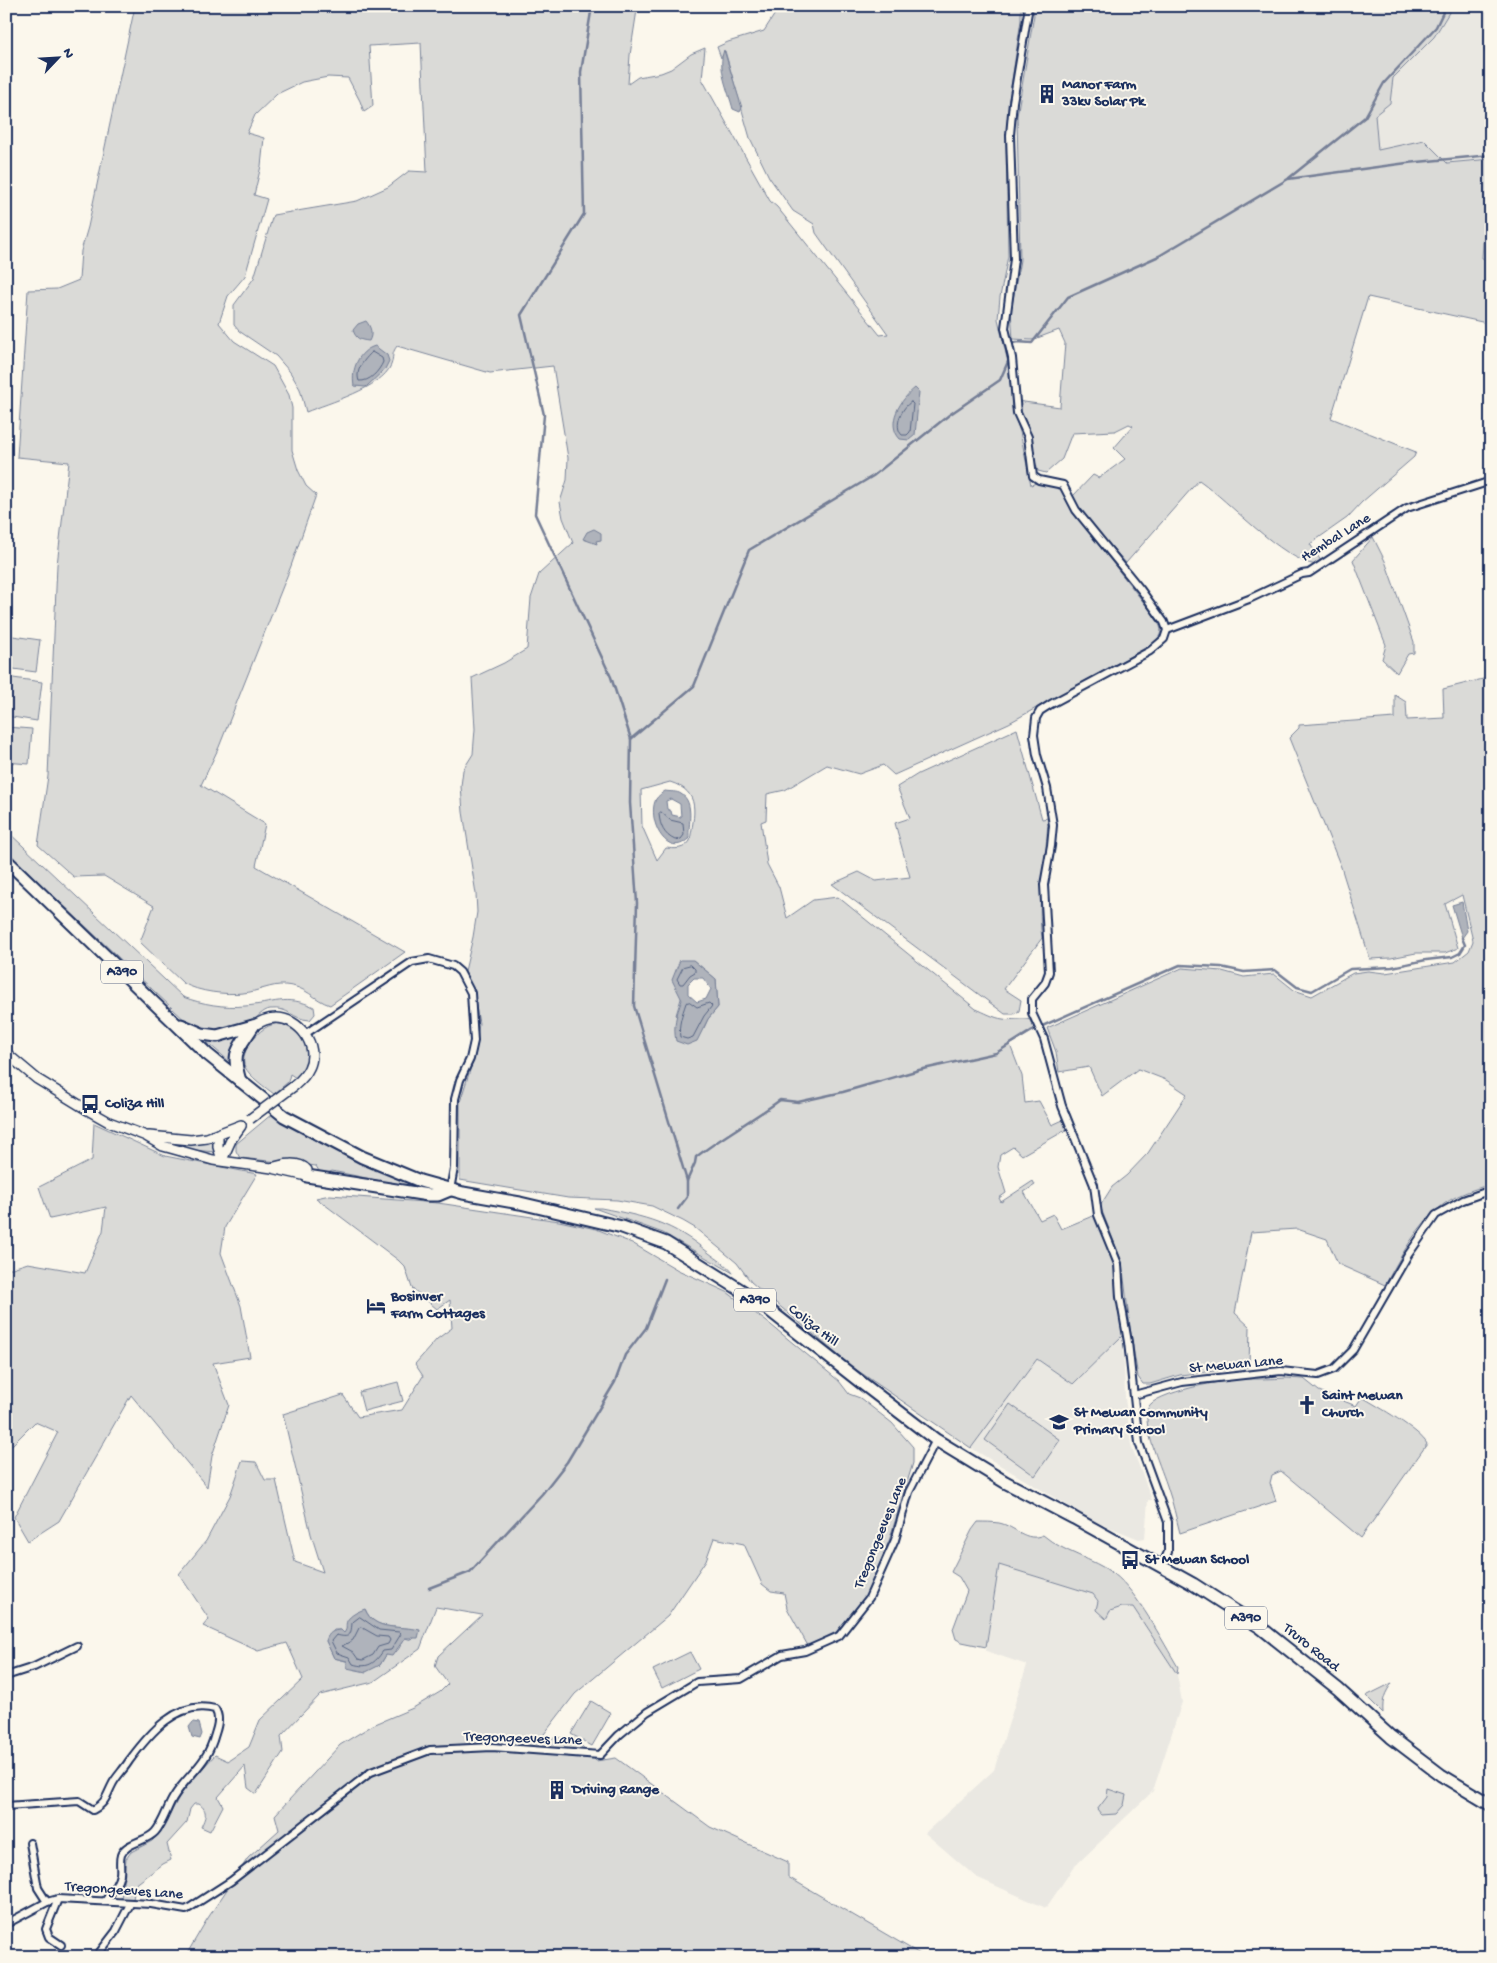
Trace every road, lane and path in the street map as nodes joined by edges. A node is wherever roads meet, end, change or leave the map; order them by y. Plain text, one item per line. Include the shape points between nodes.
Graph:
1 (1027, 6) edge
2 (1491, 481) edge
3 (1167, 630) junction
4 (6, 860) edge
5 (174, 1022) junction
6 (253, 1026) junction
7 (306, 1034) junction
8 (6, 1053) edge
9 (240, 1082) junction
10 (241, 1125) junction
11 (221, 1133) junction
12 (146, 1136) junction
13 (231, 1140) junction
14 (222, 1160) junction
15 (307, 1176) joint
16 (450, 1190) junction
17 (1491, 1190) edge
18 (1134, 1395) junction
19 (936, 1440) junction
20 (1162, 1566) junction
21 (77, 1646) dead end
22 (6, 1676) edge
23 (1491, 1805) edge
24 (6, 1806) edge
25 (30, 1843) dead end
26 (58, 1899) junction
27 (105, 1901) junction
28 (47, 1902) junction
29 (130, 1904) junction
30 (6, 1924) edge
31 (61, 1945) dead end
32 (96, 1957) edge

1 - 3 street via 1010,135 1014,259 1005,328 1017,413 1028,437 1033,476 1063,485 1076,510 1141,590
2 - 3 street, Hembal Lane via 1407,508 1309,573
3 - 18 street via 1164,639 1150,651 1040,711 1034,735 1048,788 1053,825 1044,885 1049,972 1032,999 1032,1013 1042,1032 1062,1106 1094,1185 1098,1215 1118,1264
4 - 5 highway, A390
5 - 6 highway via 210,1036
5 - 9 highway, A390
6 - 7 street via 269,1018 282,1018
6 - 9 highway via 236,1052 235,1066
7 - 10 street, bridge via 312,1053 307,1073
7 - 16 street via 412,962 437,960 460,972 471,992 474,1041 455,1099 454,1168
8 - 12 street via 37,1079 86,1110
9 - 16 highway, A390 via 284,1116 339,1146 397,1172
10 - 11 street
10 - 13 street
11 - 12 street via 191,1140
11 - 13 street
11 - 14 street via 218,1147
12 - 14 street via 180,1152
13 - 14 street
14 - 15 street via 272,1168 302,1165
15 - 16 highway via 433,1195
16 - 19 highway, Coliza Hill / A390 via 622,1227 666,1243 755,1299
17 - 18 street, St Mewan Lane via 1436,1215 1408,1255 1353,1350 1334,1369 1318,1375 1281,1371 1182,1382
18 - 20 street via 1139,1443 1168,1522 1168,1552
19 - 20 highway, Truro Road / A390 via 1005,1482
19 - 29 street, Tregongeeves Lane via 909,1492 895,1540 869,1598 839,1636 805,1652 782,1655 741,1679 697,1682 647,1712 600,1755 492,1747 430,1750 371,1772 231,1881 186,1910
20 - 23 highway, Truro Road / A390 via 1260,1627 1398,1742 1442,1775
21 - 22 street via 34,1667
24 - 27 street via 79,1801 93,1810 102,1805 113,1783 155,1729 174,1715 197,1707 215,1708 218,1726 209,1754 177,1792 156,1831 128,1847 121,1855 120,1877
25 - 28 street via 38,1888
26 - 27 street, Tregongeeves Lane
26 - 28 street, Tregongeeves Lane
26 - 31 street via 46,1929 50,1937
27 - 29 street, Tregongeeves Lane
28 - 30 street, Tregongeeves Lane
29 - 32 street via 116,1931

